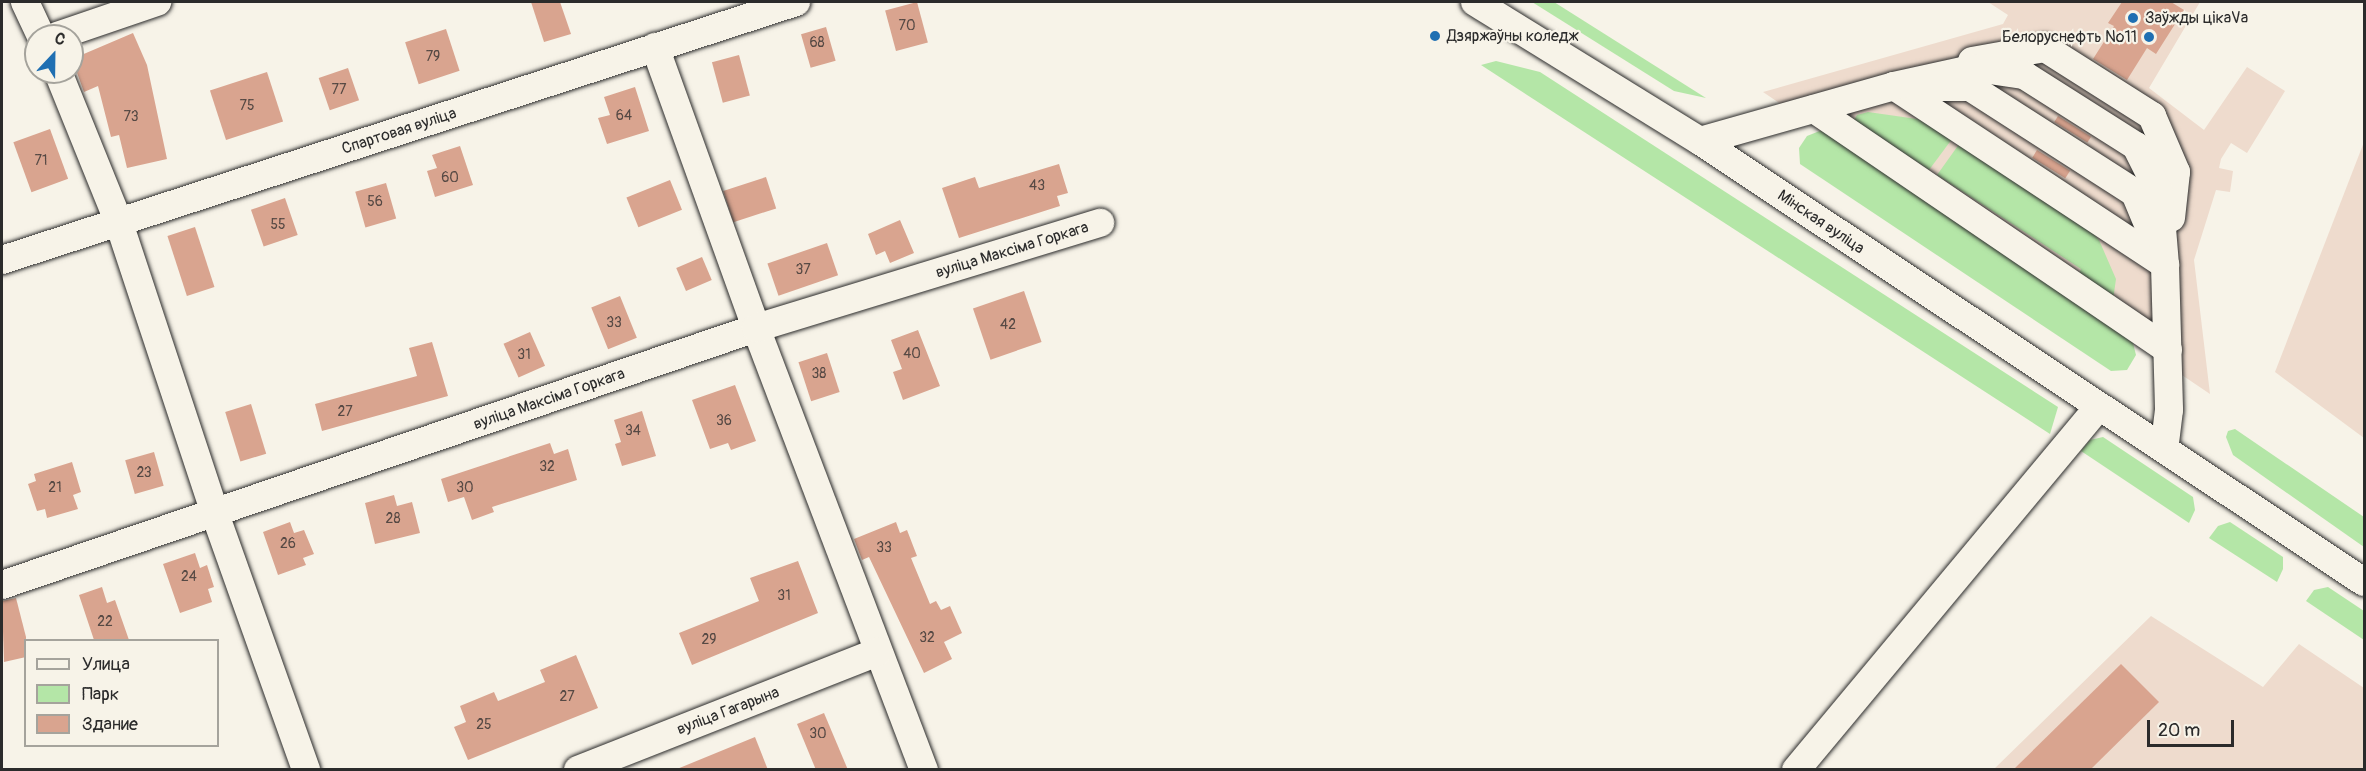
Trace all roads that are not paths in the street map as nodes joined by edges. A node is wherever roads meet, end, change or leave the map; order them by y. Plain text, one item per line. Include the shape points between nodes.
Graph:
1 (25, 2) edge
2 (157, 2) edge
3 (796, 2) edge
4 (1475, 2) edge
5 (35, 24) edge
6 (84, 27) edge
7 (655, 47) junction
8 (63, 84) edge
9 (1894, 86) junction
10 (1814, 109) junction
11 (1700, 141) junction
12 (1100, 223) dead end
13 (119, 224) junction
14 (2, 260) edge
15 (2165, 264) junction
16 (756, 328) junction
17 (2168, 350) junction
18 (2098, 407) junction
19 (2164, 448) junction
20 (215, 514) junction
21 (2364, 582) edge
22 (2, 585) edge
23 (878, 652) junction
24 (306, 770) edge
25 (578, 770) edge
26 (924, 770) edge
27 (1796, 770) edge

1 - 5 street
2 - 6 street
3 - 7 street, Спартовая вуліца
4 - 11 street, Мінская вуліца
7 - 13 street, Спартовая вуліца
7 - 16 street
8 - 13 street
9 - 10 street
9 - 15 street
9 - 15 street via 1970,87 2135,193
9 - 15 street via 1976,68 2024,75 2136,146 2159,192
10 - 11 street
10 - 17 street
11 - 18 street, Мінская вуліца
12 - 16 street, вуліца Максіма Горкага
13 - 14 street, Спартовая вуліца
13 - 20 street
15 - 17 street
16 - 20 street, вуліца Максіма Горкага
16 - 23 street
17 - 19 street via 2169,410
18 - 19 street, Мінская вуліца
18 - 27 street
19 - 21 street, Мінская вуліца
20 - 22 street, вуліца Максіма Горкага
20 - 24 street
23 - 25 street, вуліца Гагарына
23 - 26 street

